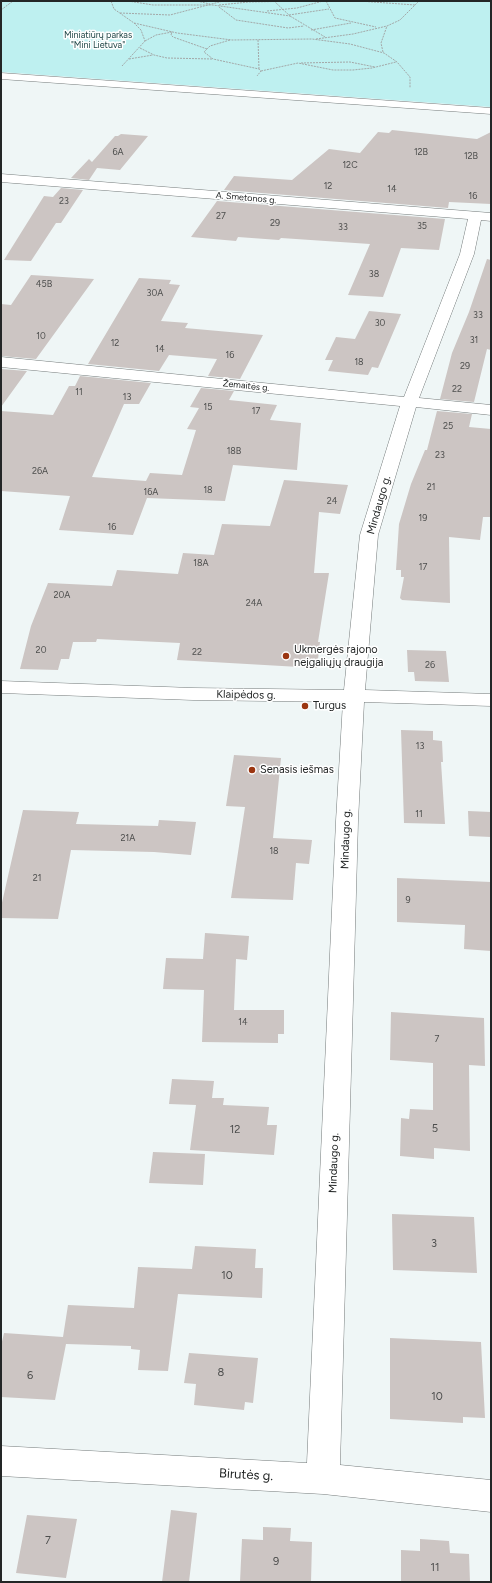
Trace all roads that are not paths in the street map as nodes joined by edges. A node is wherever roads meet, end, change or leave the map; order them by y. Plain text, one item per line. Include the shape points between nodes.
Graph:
1 (1, 76) edge
2 (491, 111) edge
3 (1, 178) edge
4 (483, 217) edge
5 (1, 362) edge
6 (409, 403) junction
7 (491, 410) edge
8 (1, 688) edge
9 (354, 696) junction
10 (491, 700) edge
11 (1, 1460) edge
12 (323, 1479) junction
13 (491, 1496) edge

1 - 2 street
3 - 4 street, A. Smetonos g.
4 - 6 street, Mindaugo g.
5 - 6 street, Žemaitės g.
6 - 7 street, Žemaitės g.
6 - 9 street, Mindaugo g. via 369,535
8 - 9 street, Klaipėdos g.
9 - 10 street, Klaipėdos g.
9 - 12 street, Mindaugo g. via 347,821
11 - 12 street, Birutės g.
12 - 13 street, Birutės g.

